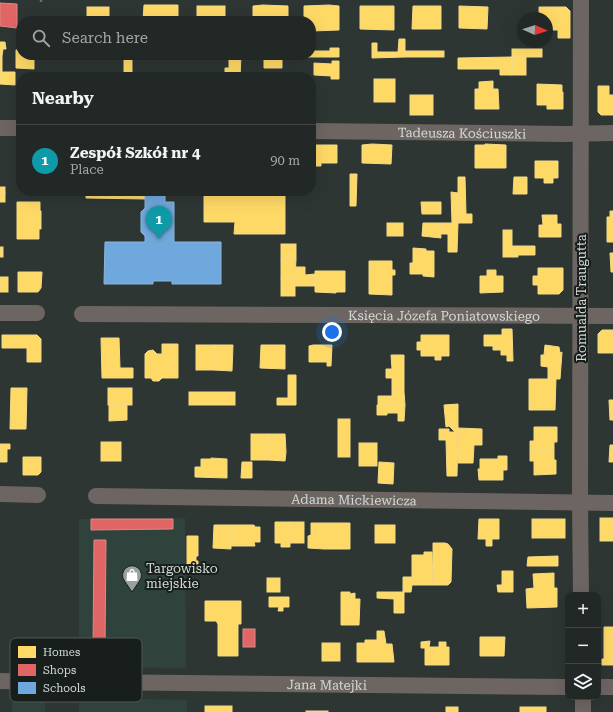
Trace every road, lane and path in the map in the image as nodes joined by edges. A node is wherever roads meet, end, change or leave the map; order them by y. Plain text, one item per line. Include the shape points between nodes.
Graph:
1 (581, 0) edge
2 (0, 128) edge
3 (16, 128) edge
4 (316, 131) edge
5 (582, 133) junction
6 (613, 133) edge
7 (0, 312) edge
8 (37, 313) dead end
9 (82, 314) dead end
10 (613, 316) edge
11 (581, 317) junction
12 (0, 494) edge
13 (38, 495) dead end
14 (96, 496) dead end
15 (580, 502) junction
16 (613, 503) edge
17 (582, 592) edge
18 (0, 681) edge
19 (10, 681) edge
20 (142, 683) edge
21 (565, 687) edge
22 (601, 687) edge
23 (613, 687) edge
24 (583, 700) edge
25 (583, 712) edge

1 - 5 street, Romualda Traugutta
2 - 3 street
4 - 5 street, Tadeusza Kościuszki
5 - 6 street, Tadeusza Kościuszki
5 - 11 street, Romualda Traugutta
7 - 8 street
9 - 11 street, Księcia Józefa Poniatowskiego
10 - 11 street, Księcia Józefa Poniatowskiego
11 - 15 street, Romualda Traugutta
12 - 13 street
14 - 15 street, Adama Mickiewicza
15 - 16 street, Adama Mickiewicza
15 - 17 street, Romualda Traugutta
18 - 19 street
20 - 21 street, Jana Matejki
22 - 23 street
24 - 25 street

